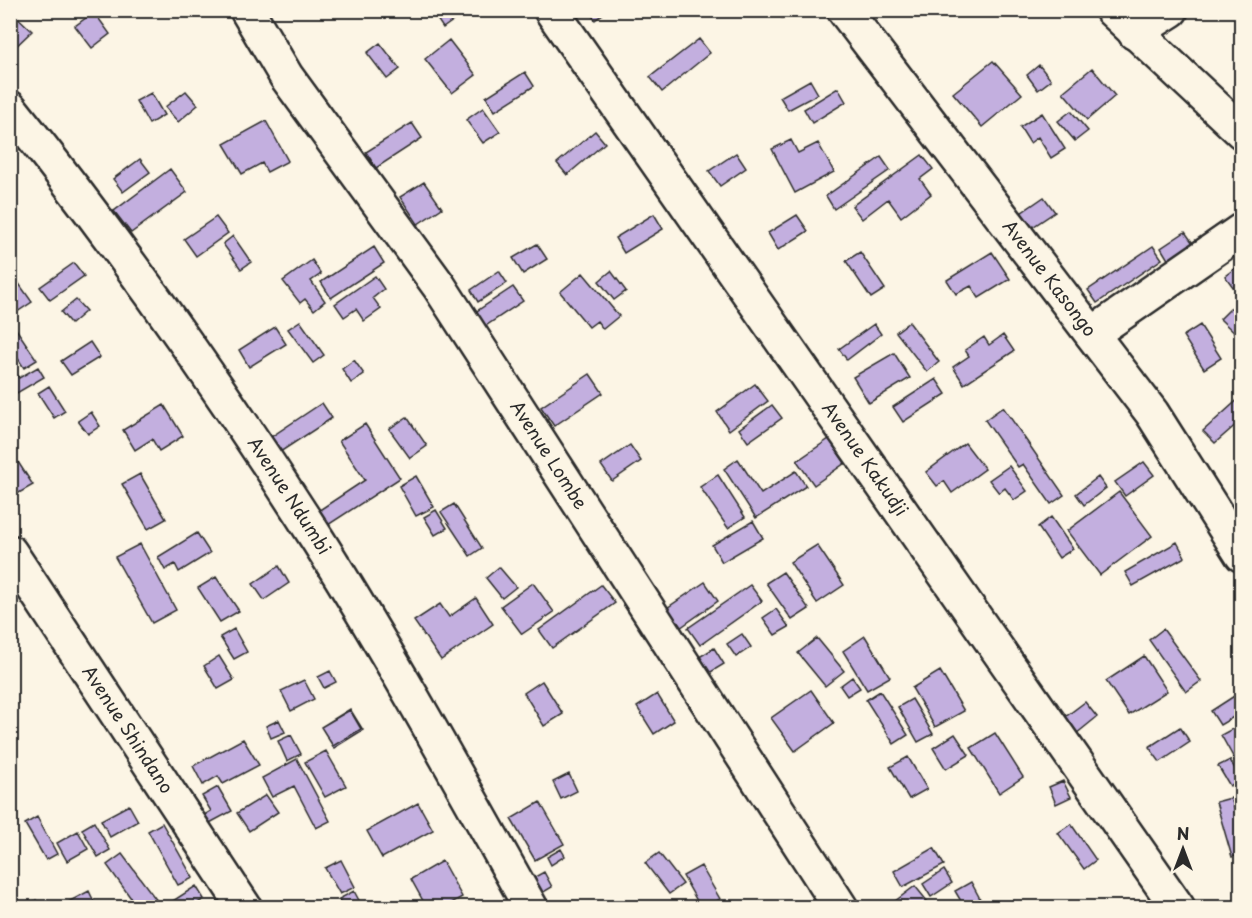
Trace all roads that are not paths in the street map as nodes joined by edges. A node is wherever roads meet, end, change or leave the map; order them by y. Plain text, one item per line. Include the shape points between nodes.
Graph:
1 (247, 10) edge
2 (551, 10) edge
3 (844, 10) edge
4 (1112, 10) edge
5 (1171, 10) edge
6 (1136, 33) junction
7 (10, 108) edge
8 (1242, 132) edge
9 (1242, 230) edge
10 (1092, 334) junction
11 (10, 552) edge
12 (1242, 555) edge
13 (245, 908) edge
14 (531, 908) edge
15 (841, 908) edge
16 (1178, 908) edge

1 - 15 street, Avenue Lombe via 286,76 439,286
2 - 16 street, Avenue Kakudji
3 - 10 street, Avenue Kasongo
4 - 6 street
5 - 6 street
6 - 8 street
7 - 14 street, Avenue Ndumbi via 66,177 200,364 318,542 425,719
9 - 10 street
10 - 12 street, Avenue Kasongo via 1152,413
11 - 13 street, Avenue Shindano

